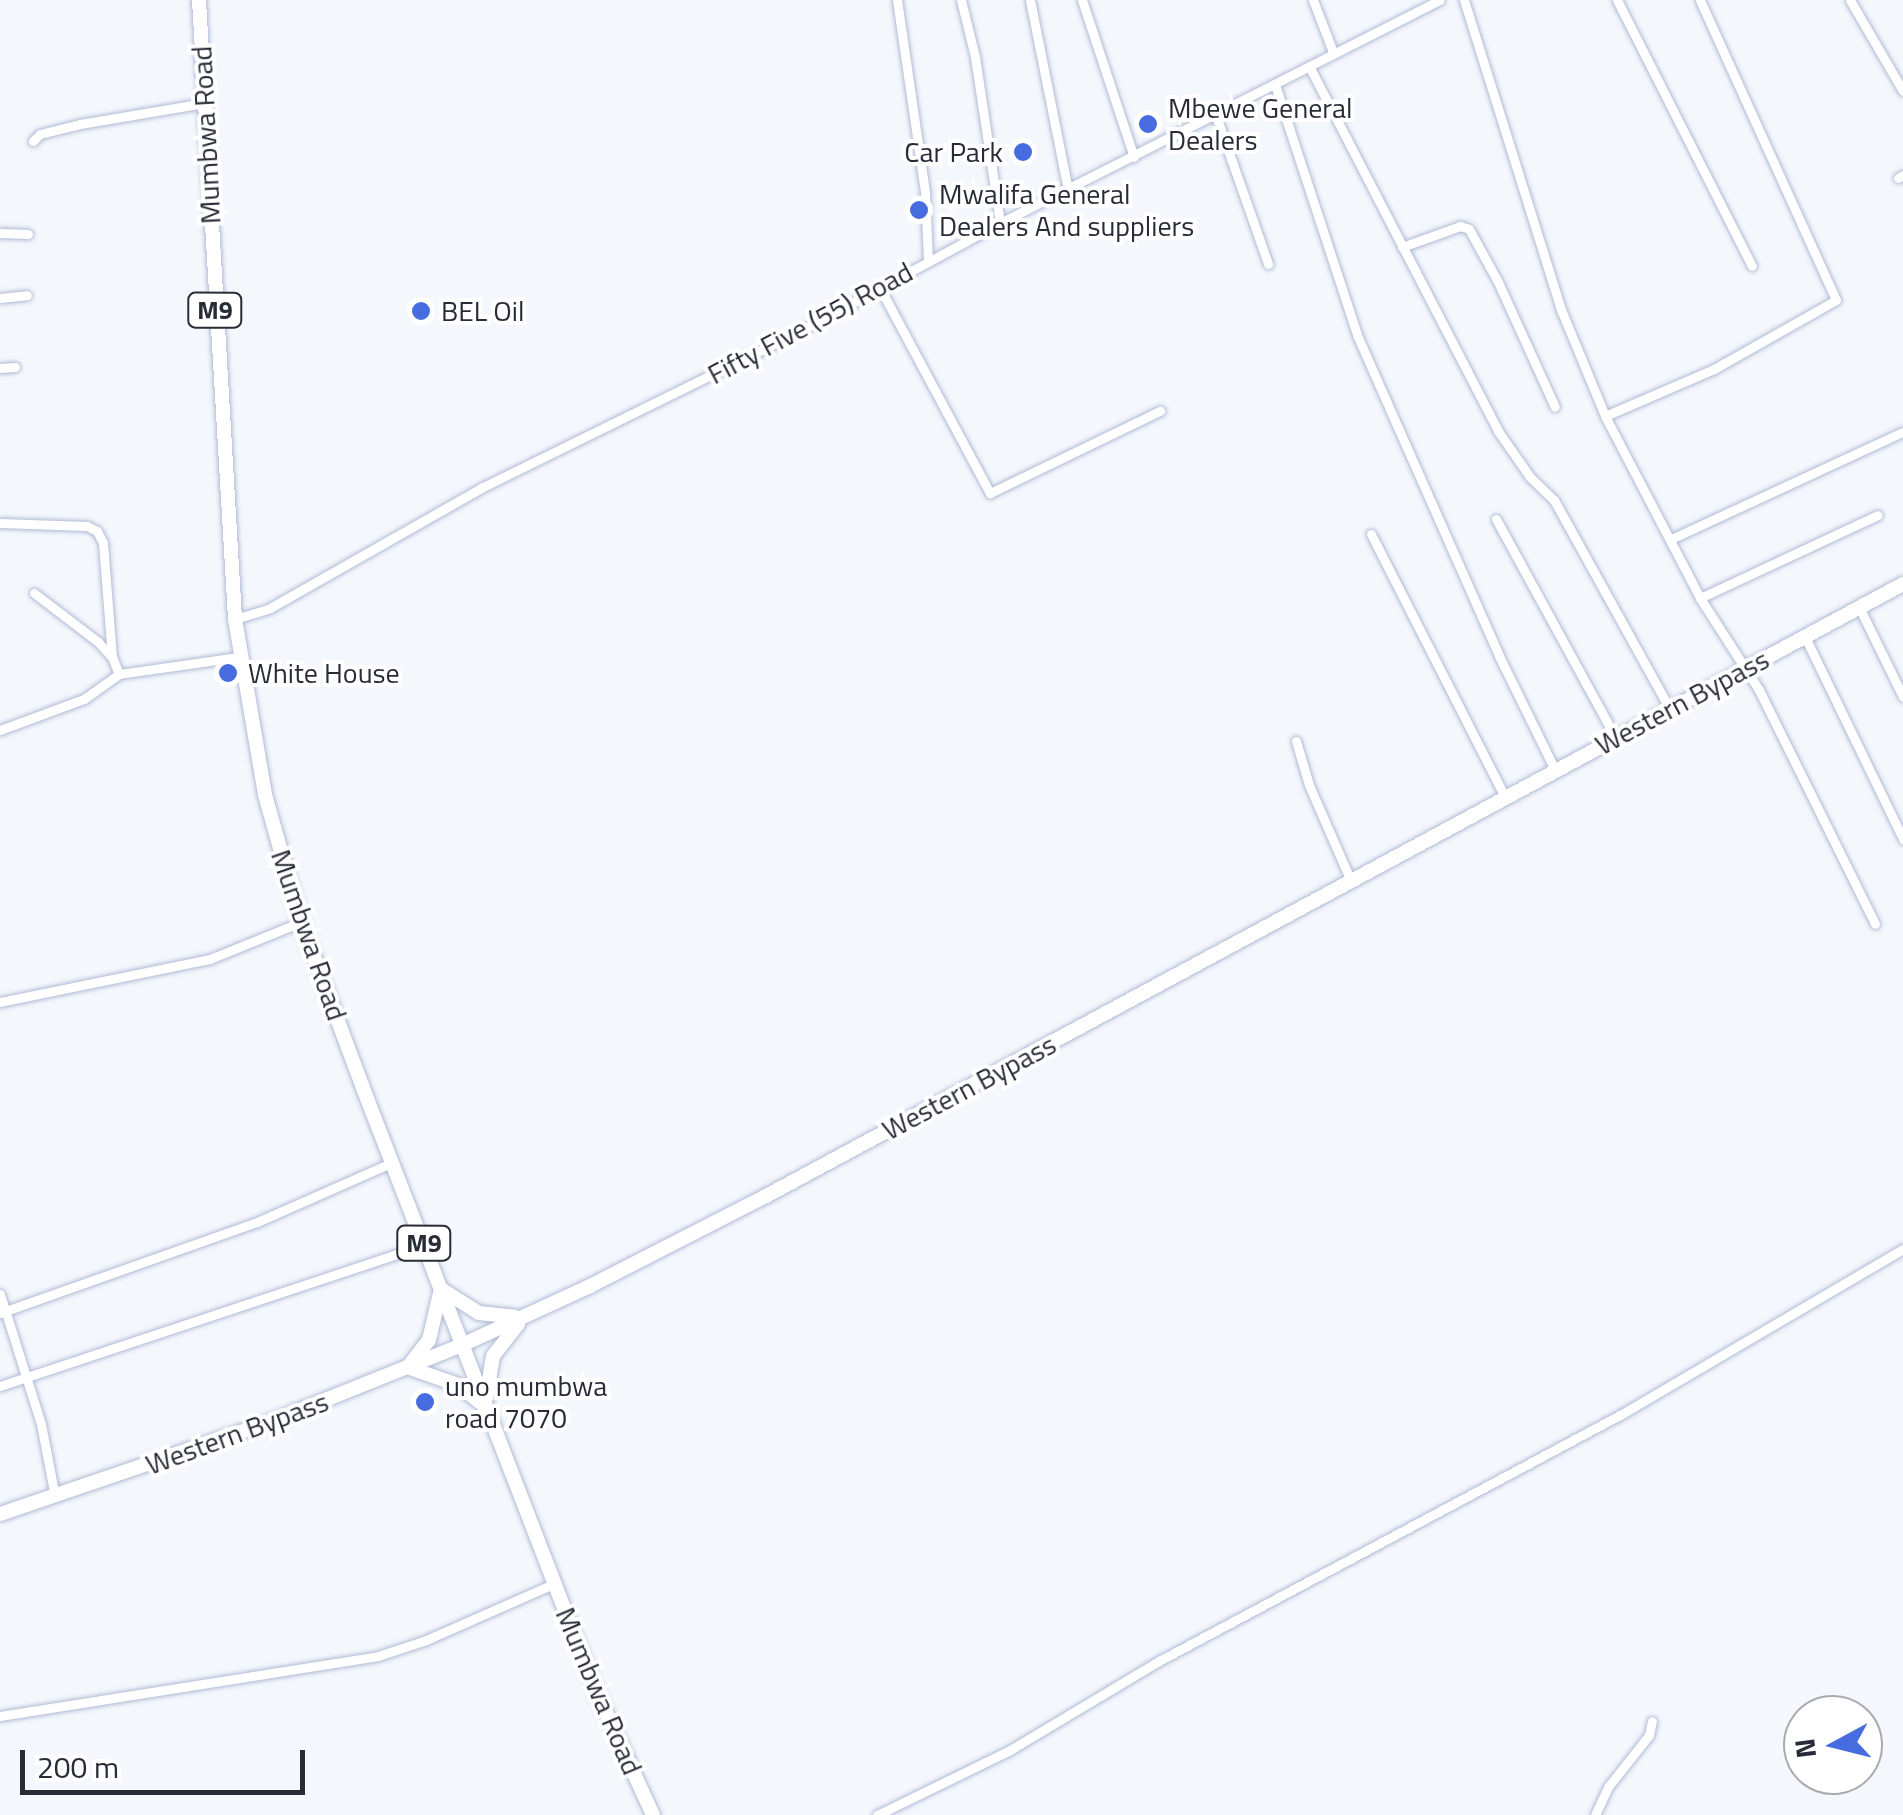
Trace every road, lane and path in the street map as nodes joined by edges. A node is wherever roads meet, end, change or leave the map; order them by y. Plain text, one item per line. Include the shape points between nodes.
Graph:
1 (199, 0) edge
2 (897, 0) edge
3 (961, 0) edge
4 (1030, 0) edge
5 (1082, 0) edge
6 (1314, 0) edge
7 (1440, 0) edge
8 (1464, 0) edge
9 (1616, 0) edge
10 (1700, 0) edge
11 (1850, 0) edge
12 (1333, 52) junction
13 (1310, 66) junction
14 (1275, 86) junction
15 (1903, 91) edge
16 (204, 103) junction
17 (1216, 116) junction
18 (33, 142) dead end
19 (1134, 157) junction
20 (1068, 192) junction
21 (1000, 223) junction
22 (0, 234) edge
23 (28, 234) dead end
24 (1402, 247) junction
25 (928, 261) junction
26 (1268, 264) dead end
27 (1752, 266) dead end
28 (880, 288) junction
29 (28, 295) dead end
30 (0, 298) edge
31 (15, 367) dead end
32 (0, 368) edge
33 (1555, 407) dead end
34 (1160, 411) dead end
35 (1606, 416) junction
36 (1903, 432) edge
37 (1878, 515) dead end
38 (1496, 520) dead end
39 (0, 523) edge
40 (1371, 534) dead end
41 (1671, 539) junction
42 (1903, 584) edge
43 (34, 593) dead end
44 (1700, 598) junction
45 (1859, 608) junction
46 (235, 619) junction
47 (1805, 637) junction
48 (112, 657) junction
49 (239, 658) junction
50 (1747, 668) junction
51 (119, 674) junction
52 (1903, 697) edge
53 (1670, 709) junction
54 (0, 730) edge
55 (1616, 738) junction
56 (1296, 741) dead end
57 (1555, 770) junction
58 (1504, 797) junction
59 (1903, 839) edge
60 (1350, 880) junction
61 (301, 922) junction
62 (1875, 924) dead end
63 (0, 1002) edge
64 (393, 1162) junction
65 (424, 1244) junction
66 (1903, 1249) edge
67 (440, 1288) junction
68 (0, 1294) edge
69 (3, 1312) edge
70 (526, 1317) junction
71 (462, 1345) junction
72 (407, 1367) junction
73 (29, 1377) junction
74 (0, 1386) edge
75 (486, 1407) junction
76 (55, 1497) junction
77 (0, 1514) edge
78 (555, 1583) junction
79 (0, 1716) edge
80 (1652, 1721) dead end
81 (653, 1815) edge
82 (877, 1815) edge
83 (1595, 1815) edge

1 - 16 main road, Mumbwa Road / M9
2 - 25 street
3 - 21 street
4 - 20 street
5 - 19 street
6 - 12 street
7 - 12 street, Fifty Five (55) Road
8 - 35 street via 1562,312
9 - 27 street
10 - 35 street via 1836,300 1686,384
11 - 15 street
12 - 13 street, Fifty Five (55) Road
13 - 14 street, Fifty Five (55) Road
13 - 24 street
14 - 17 street, Fifty Five (55) Road
14 - 57 street via 1357,335
16 - 18 street via 80,124
16 - 46 main road, Mumbwa Road / M9
17 - 19 street, Fifty Five (55) Road
17 - 26 street
19 - 20 street, Fifty Five (55) Road
20 - 21 street, Fifty Five (55) Road
21 - 25 street, Fifty Five (55) Road
22 - 23 street
24 - 33 street via 1460,226 1469,229
24 - 53 street via 1498,431 1554,500
25 - 28 street, Fifty Five (55) Road
28 - 34 street via 990,493
28 - 46 street, Fifty Five (55) Road via 483,487 270,608
29 - 30 street
31 - 32 street
35 - 41 street
36 - 41 street
37 - 44 street
38 - 55 street
39 - 48 street via 97,531 104,543
40 - 58 street
41 - 44 street
42 - 45 main road, Western Bypass
43 - 48 street
44 - 50 street
45 - 47 main road, Western Bypass
45 - 52 street
46 - 49 main road, Mumbwa Road / M9
47 - 50 main road, Western Bypass
47 - 59 street
48 - 51 street
49 - 51 street
49 - 61 main road, Mumbwa Road / M9 via 265,795
50 - 53 main road, Western Bypass
50 - 62 street
51 - 54 street via 84,699
53 - 55 main road, Western Bypass
55 - 57 main road, Western Bypass
56 - 60 street
57 - 58 main road, Western Bypass
58 - 60 main road, Western Bypass
60 - 70 main road, Western Bypass via 766,1196
61 - 63 street via 210,959
61 - 64 main road, Mumbwa Road / M9
64 - 65 main road, Mumbwa Road / M9
64 - 69 street via 258,1222
65 - 67 main road, Mumbwa Road / M9
65 - 73 street
66 - 82 street via 1620,1415 1159,1662 1010,1750
67 - 70 main road via 478,1313
67 - 71 main road, Mumbwa Road / M9
67 - 72 main road via 430,1340
68 - 69 street
69 - 73 street
70 - 71 main road, Western Bypass
70 - 75 main road via 493,1356
71 - 72 main road, Western Bypass
71 - 75 main road, Mumbwa Road / M9
72 - 75 main road via 442,1377
72 - 76 main road, Western Bypass
73 - 74 street
73 - 76 street
75 - 78 main road, Mumbwa Road / M9
76 - 77 main road, Western Bypass
78 - 79 street via 378,1656
78 - 81 main road, Mumbwa Road / M9
80 - 83 street

